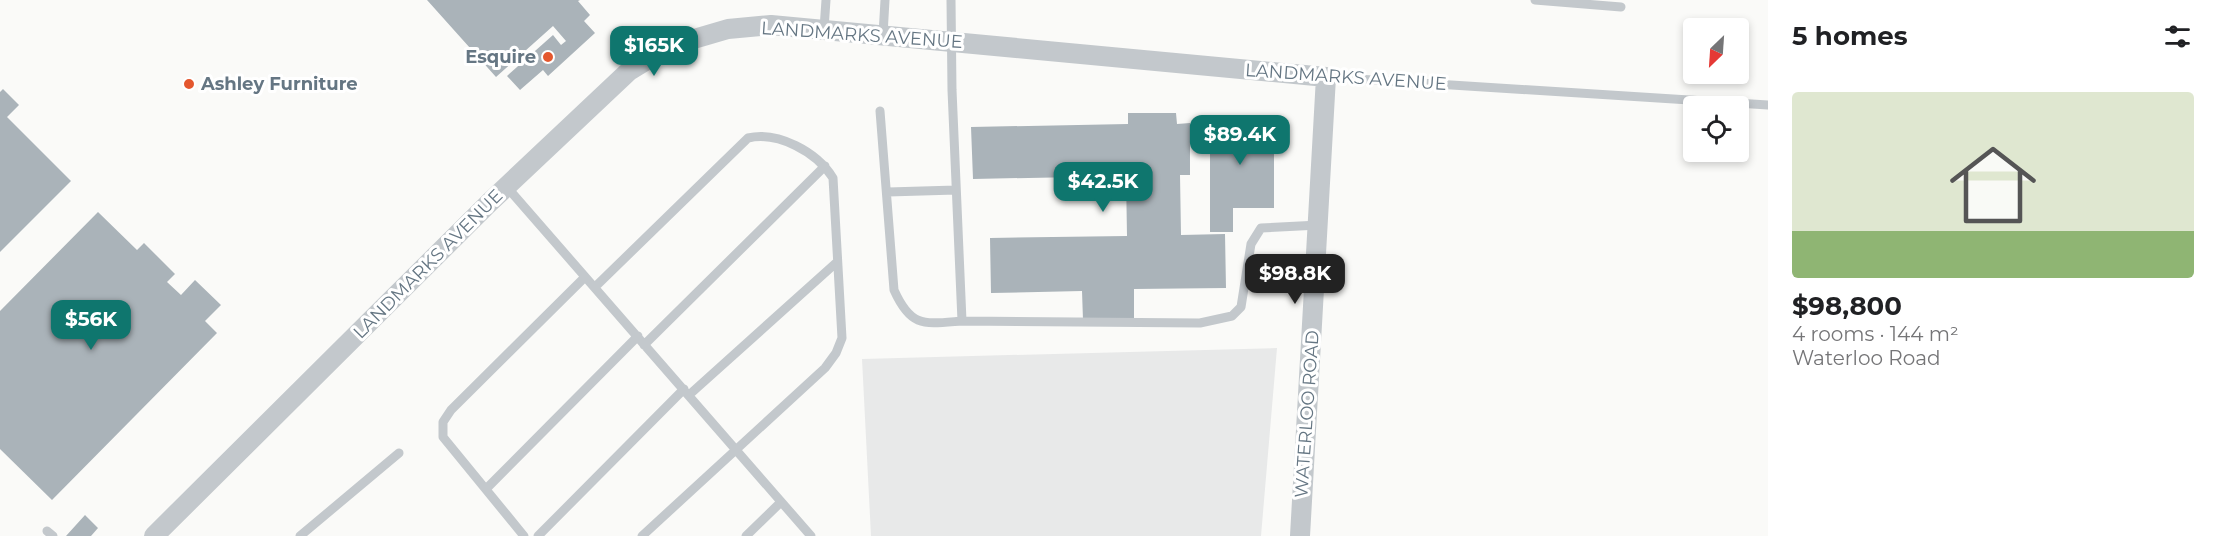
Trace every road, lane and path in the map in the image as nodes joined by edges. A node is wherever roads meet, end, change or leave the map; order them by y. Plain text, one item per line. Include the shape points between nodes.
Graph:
1 (826, 0) edge
2 (885, 0) edge
3 (951, 0) edge
4 (1535, 0) edge
5 (1621, 8) dead end
6 (824, 29) junction
7 (883, 35) junction
8 (951, 42) junction
9 (1326, 77) junction
10 (1768, 105) edge
11 (880, 111) dead end
12 (825, 166) junction
13 (506, 186) junction
14 (956, 190) junction
15 (888, 192) junction
16 (1319, 225) junction
17 (837, 262) junction
18 (585, 277) junction
19 (595, 287) junction
20 (962, 321) junction
21 (638, 336) junction
22 (644, 345) junction
23 (686, 392) junction
24 (735, 448) junction
25 (399, 453) dead end
26 (486, 489) junction
27 (781, 502) junction
28 (154, 536) edge
29 (300, 536) edge
30 (524, 536) edge
31 (538, 536) edge
32 (642, 536) edge
33 (746, 536) edge
34 (811, 536) edge
35 (1300, 536) edge

1 - 6 lane
2 - 7 lane
3 - 8 lane
4 - 5 lane
6 - 7 street, LANDMARKS AVENUE
6 - 13 street, LANDMARKS AVENUE via 771,25 728,29 670,46 629,70
7 - 8 street, LANDMARKS AVENUE
8 - 9 street, LANDMARKS AVENUE
8 - 14 lane
9 - 10 lane, LANDMARKS AVENUE
9 - 16 street, WATERLOO ROAD
11 - 15 lane
12 - 17 lane via 833,178
12 - 19 lane via 814,156 777,139 748,138
12 - 22 lane
13 - 18 lane
13 - 28 street, LANDMARKS AVENUE
14 - 15 lane
14 - 20 lane
15 - 20 lane via 894,290 903,312 918,321
16 - 20 lane via 1261,228 1251,243 1241,307 1220,320
16 - 35 street, WATERLOO ROAD
17 - 23 lane
17 - 24 lane via 842,338 836,353 825,368
18 - 19 lane
18 - 26 lane via 443,422 443,436
19 - 21 lane
21 - 22 lane
21 - 26 lane
22 - 23 lane
23 - 24 lane
23 - 31 lane
24 - 27 lane
24 - 32 lane
25 - 29 lane
26 - 30 lane
27 - 33 lane
27 - 34 lane

